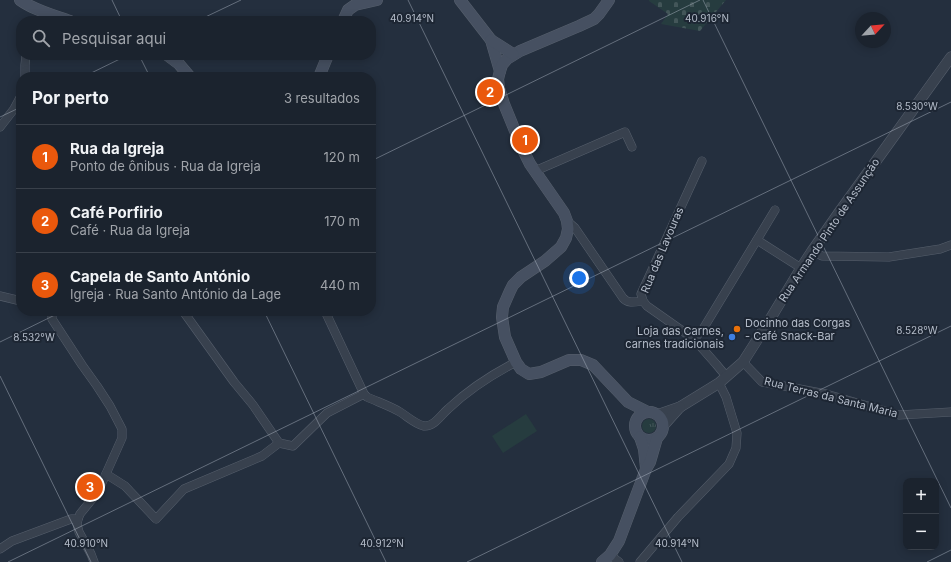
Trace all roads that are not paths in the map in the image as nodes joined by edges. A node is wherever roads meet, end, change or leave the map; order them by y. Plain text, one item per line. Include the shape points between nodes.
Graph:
1 (20, 0) edge
2 (377, 0) edge
3 (460, 0) edge
4 (609, 0) edge
5 (42, 16) edge
6 (346, 16) edge
7 (490, 40) junction
8 (513, 54) junction
9 (951, 57) edge
10 (26, 60) edge
11 (174, 60) edge
12 (326, 60) edge
13 (500, 71) junction
14 (25, 72) edge
15 (186, 72) edge
16 (320, 72) edge
17 (16, 105) edge
18 (0, 127) edge
19 (632, 147) dead end
20 (702, 161) dead end
21 (535, 171) junction
22 (775, 210) dead end
23 (567, 220) junction
24 (758, 240) junction
25 (951, 245) edge
26 (812, 251) junction
27 (801, 268) junction
28 (0, 296) edge
29 (16, 300) edge
30 (643, 301) junction
31 (53, 316) edge
32 (187, 316) edge
33 (327, 316) edge
34 (694, 339) junction
35 (516, 362) junction
36 (743, 362) junction
37 (723, 380) junction
38 (364, 394) junction
39 (628, 402) junction
40 (680, 407) junction
41 (951, 412) edge
42 (652, 413) junction
43 (635, 424) junction
44 (663, 426) junction
45 (640, 437) junction
46 (656, 438) junction
47 (279, 443) junction
48 (646, 469) junction
49 (106, 474) junction
50 (78, 519) junction
51 (0, 549) edge
52 (610, 560) edge
53 (94, 562) edge
54 (640, 562) edge

1 - 5 main road
2 - 6 main road via 355,5 348,10
3 - 7 main road
4 - 8 main road via 594,19
7 - 8 main road
7 - 13 main road
8 - 13 main road via 502,65
9 - 26 street, Rua Armando Pinto de Assunção
10 - 14 street
11 - 15 main road
12 - 16 main road
13 - 21 main road via 499,88 504,104 522,148
17 - 18 street
19 - 21 street via 625,132
20 - 30 street, Rua das Lavouras via 641,294
21 - 23 main road
22 - 24 street
23 - 30 street via 622,298 630,302
23 - 35 main road via 568,229 561,247 521,277 507,298 503,326
24 - 27 street
24 - 34 street via 703,329
25 - 26 street via 889,257 822,256
26 - 27 street, Rua Armando Pinto de Assunção
27 - 36 street, Rua Armando Pinto de Assunção
28 - 29 street
30 - 34 street, Rua das Lavouras
31 - 49 street via 122,429 122,438
32 - 47 street
33 - 38 street
34 - 37 street, Rua das Lavouras via 716,364
35 - 38 street via 470,390 432,424 426,426
35 - 39 main road via 529,374 541,372 568,360 581,360 593,365
36 - 37 street, Rua Armando Pinto de Assunção
36 - 41 street, Rua Terras da Santa Maria via 762,382 826,394 899,415
37 - 40 street, Rua Armando Pinto de Assunção
37 - 54 street, Rua das Lavouras via 737,434 736,448 729,464 678,517
38 - 47 street via 327,413 293,446
39 - 42 main road
39 - 43 main road
40 - 42 street, Rua Armando Pinto de Assunção
40 - 44 street, Rua Armando Pinto de Assunção
42 - 43 main road via 643,413
42 - 44 main road via 660,418
43 - 45 main road
44 - 46 main road
45 - 46 main road via 648,440
45 - 48 main road
46 - 48 main road
47 - 49 street via 262,456 184,489 156,519 125,486
48 - 52 main road
49 - 50 street
50 - 51 street via 71,519 12,541
50 - 53 street via 79,532

